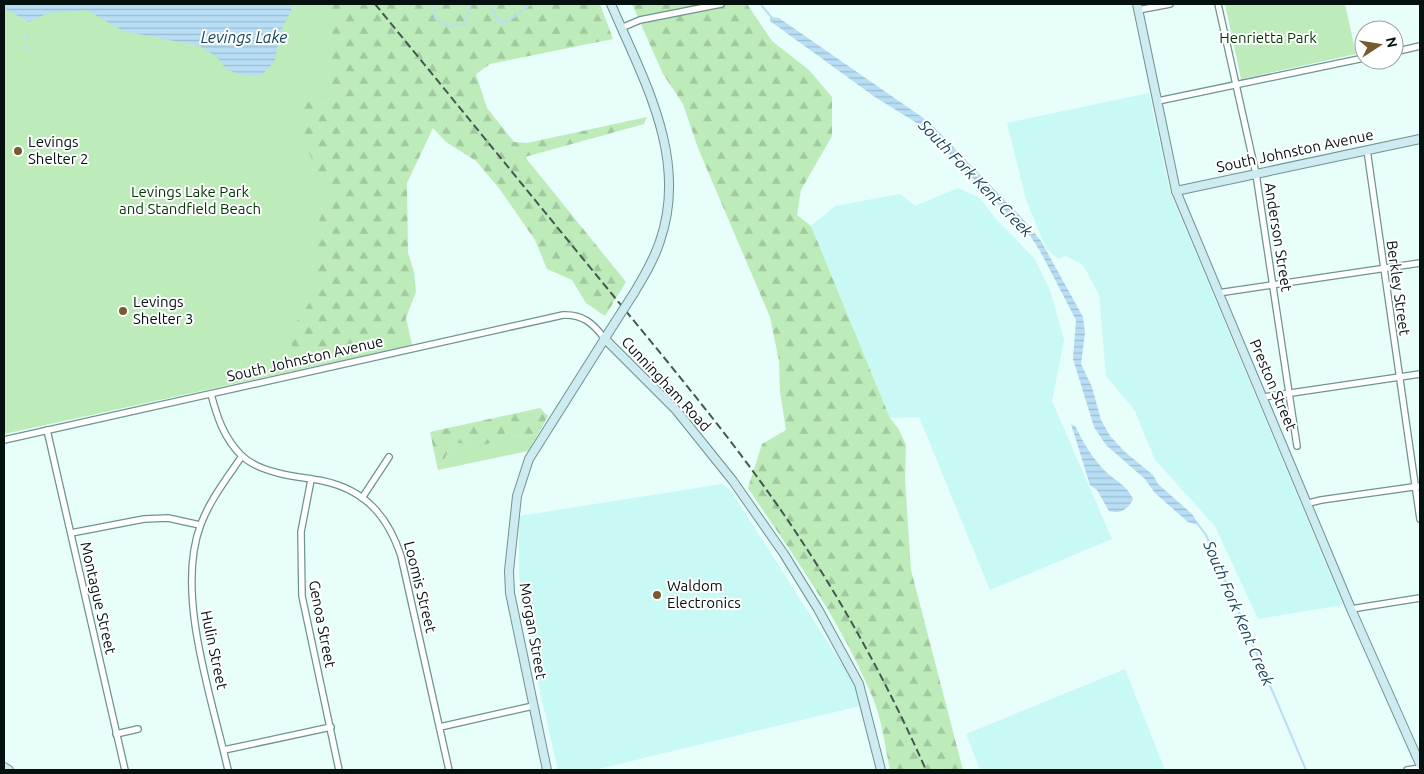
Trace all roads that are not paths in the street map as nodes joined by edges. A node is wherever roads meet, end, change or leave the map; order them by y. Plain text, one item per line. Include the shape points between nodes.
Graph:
1 (612, 4) edge
2 (721, 4) edge
3 (1170, 4) edge
4 (1218, 4) edge
5 (1138, 7) edge
6 (621, 28) junction
7 (1420, 46) edge
8 (1404, 50) edge
9 (1354, 60) edge
10 (1237, 84) junction
11 (1158, 101) junction
12 (1420, 139) edge
13 (1367, 150) junction
14 (1256, 174) junction
15 (1176, 191) junction
16 (1420, 263) edge
17 (1383, 268) junction
18 (1272, 285) junction
19 (1218, 293) junction
20 (604, 338) junction
21 (1420, 374) edge
22 (1398, 376) junction
23 (1290, 393) junction
24 (211, 394) junction
25 (1264, 397) junction
26 (47, 430) junction
27 (4, 440) edge
28 (1297, 446) dead end
29 (242, 456) junction
30 (389, 457) dead end
31 (311, 480) junction
32 (1418, 486) edge
33 (362, 498) junction
34 (1308, 503) junction
35 (1420, 519) edge
36 (200, 525) junction
37 (70, 533) junction
38 (1420, 598) edge
39 (1351, 609) junction
40 (533, 706) junction
41 (331, 727) junction
42 (440, 727) junction
43 (138, 729) dead end
44 (116, 734) junction
45 (224, 750) junction
46 (1420, 764) edge
47 (4, 767) edge
48 (1420, 768) edge
49 (9, 770) edge
50 (124, 770) edge
51 (228, 770) edge
52 (339, 770) edge
53 (449, 770) edge
54 (547, 770) edge
55 (881, 770) edge
56 (1407, 770) edge

1 - 6 street, Cunningham Road
2 - 6 street via 640,20
3 - 5 street
4 - 10 street, Anderson Street
5 - 11 street, Preston Street
6 - 20 street, Cunningham Road, bridge via 660,122 666,146 669,201 661,239 652,261
7 - 8 street
9 - 10 street
10 - 11 street
10 - 14 street, Anderson Street
11 - 15 street, Preston Street
12 - 13 street, South Johnston Avenue
13 - 14 street, South Johnston Avenue
13 - 17 street, Berkley Street
14 - 15 street, South Johnston Avenue
14 - 18 street, Anderson Street
15 - 19 street, Preston Street
16 - 17 street
17 - 18 street
17 - 22 street, Berkley Street
18 - 19 street
18 - 23 street, Anderson Street
19 - 25 street, Preston Street
20 - 24 street, South Johnston Avenue via 589,321 574,314 563,315
20 - 40 street, Morgan Street via 533,451 518,496 509,571 510,592
20 - 55 street, Cunningham Road via 676,410 733,481 818,609 851,666 866,704
21 - 22 street
22 - 23 street
22 - 32 street, Berkley Street
23 - 25 street
23 - 28 street, Anderson Street
24 - 26 street, South Johnston Avenue
24 - 29 street, Loomis Street via 219,424
25 - 34 street, Preston Street
26 - 27 street, South Johnston Avenue
26 - 37 street, Montague Street
29 - 31 street, Loomis Street via 265,470
29 - 36 street, Hulin Street
30 - 33 street
31 - 33 street, Loomis Street via 342,487
31 - 41 street, Genoa Street via 301,532 302,596
32 - 34 street
32 - 35 street, Berkley Street
33 - 42 street, Loomis Street via 380,512 396,541
34 - 39 street, Preston Street
36 - 37 street via 168,518 144,519
36 - 45 street, Hulin Street via 192,589 194,624
37 - 44 street, Montague Street
38 - 39 street
39 - 46 street, Preston Street
40 - 42 street
40 - 54 street, Morgan Street
41 - 45 street
41 - 52 street, Genoa Street
42 - 53 street, Loomis Street
43 - 44 street
44 - 50 street, Montague Street
45 - 51 street, Hulin Street
47 - 49 street
48 - 56 street

